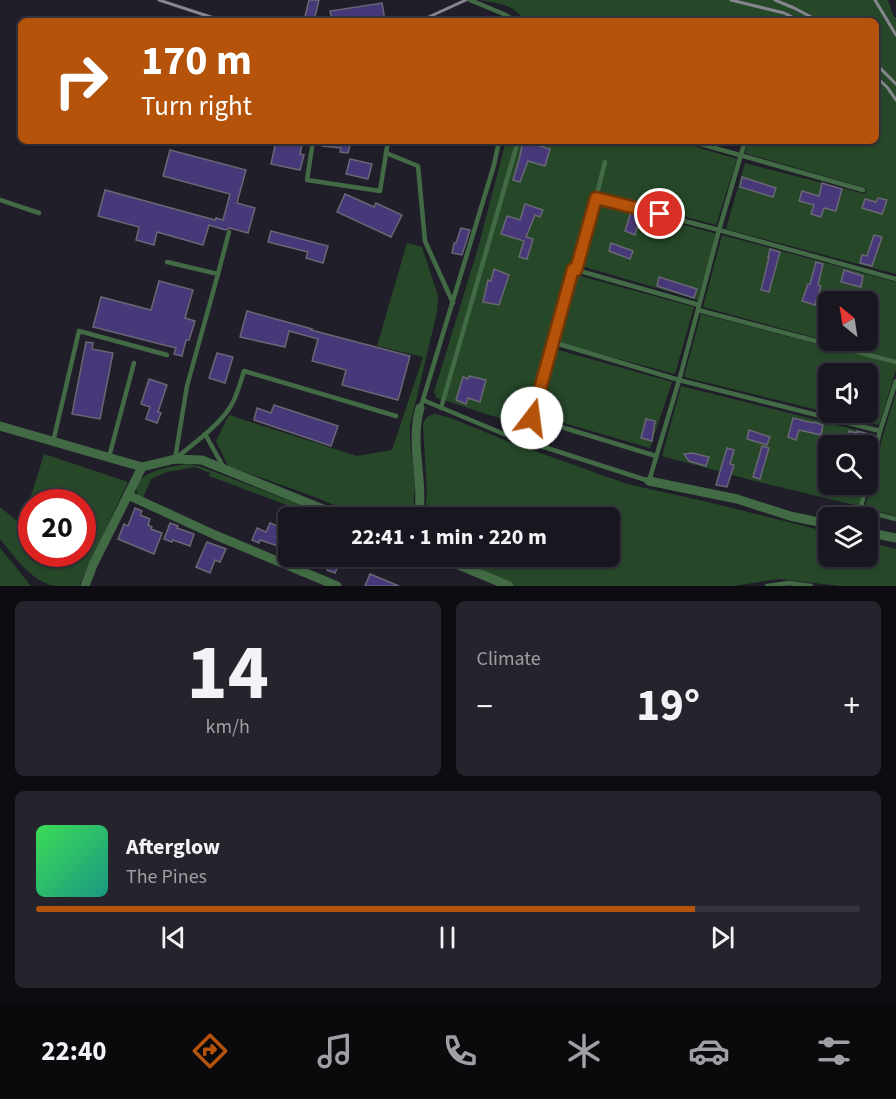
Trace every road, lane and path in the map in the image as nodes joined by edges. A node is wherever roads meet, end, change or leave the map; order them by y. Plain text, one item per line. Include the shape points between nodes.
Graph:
1 (470, 0) edge
2 (510, 18) edge
3 (313, 144) edge
4 (387, 144) edge
5 (498, 144) edge
6 (517, 144) edge
7 (700, 144) edge
8 (744, 144) edge
9 (386, 153) junction
10 (741, 156) junction
11 (605, 162) dead end
12 (863, 190) dead end
13 (596, 198) junction
14 (0, 200) edge
15 (39, 213) dead end
16 (720, 230) junction
17 (229, 232) dead end
18 (167, 262) dead end
19 (576, 270) junction
20 (218, 274) junction
21 (896, 279) edge
22 (453, 303) junction
23 (699, 308) junction
24 (552, 342) junction
25 (167, 355) dead end
26 (896, 362) edge
27 (134, 363) dead end
28 (679, 380) junction
29 (896, 381) edge
30 (421, 404) junction
31 (441, 408) junction
32 (396, 416) dead end
33 (0, 426) edge
34 (880, 432) junction
35 (205, 434) junction
36 (878, 440) edge
37 (53, 442) junction
38 (656, 456) junction
39 (109, 457) junction
40 (175, 459) junction
41 (142, 467) junction
42 (225, 470) junction
43 (649, 481) junction
44 (129, 495) junction
45 (318, 507) edge
46 (420, 507) edge
47 (878, 514) edge
48 (896, 519) edge
49 (818, 522) edge
50 (878, 534) edge
51 (896, 538) edge
52 (463, 567) edge
53 (85, 586) edge
54 (337, 586) edge
55 (509, 586) edge
56 (767, 586) edge
57 (811, 586) edge

1 - 2 lane
3 - 9 lane via 307,180 380,191
4 - 9 lane
5 - 22 lane
6 - 31 lane
7 - 10 lane
8 - 10 lane
9 - 22 lane via 418,166 425,241
10 - 12 lane
10 - 16 lane
11 - 13 lane
13 - 16 lane
13 - 19 lane
14 - 15 lane
16 - 21 lane
16 - 23 lane
17 - 20 lane
18 - 20 lane
19 - 23 lane
19 - 24 lane via 573,269
20 - 40 lane via 187,386
22 - 30 lane
23 - 26 lane
23 - 28 lane
24 - 28 lane
24 - 38 lane via 532,418
25 - 37 lane via 79,331
27 - 39 lane
28 - 34 lane
28 - 38 lane
29 - 34 lane
30 - 31 lane
30 - 46 street via 415,430
31 - 43 lane via 504,434
32 - 35 lane via 244,371 233,402
33 - 37 street
34 - 36 lane
35 - 40 lane
35 - 42 lane
37 - 39 street
38 - 43 lane
39 - 41 street
40 - 41 street
40 - 42 street via 202,460
41 - 44 street
42 - 45 street
43 - 49 street
44 - 53 street
44 - 54 street
47 - 48 lane
50 - 51 street
52 - 55 street
56 - 57 lane

